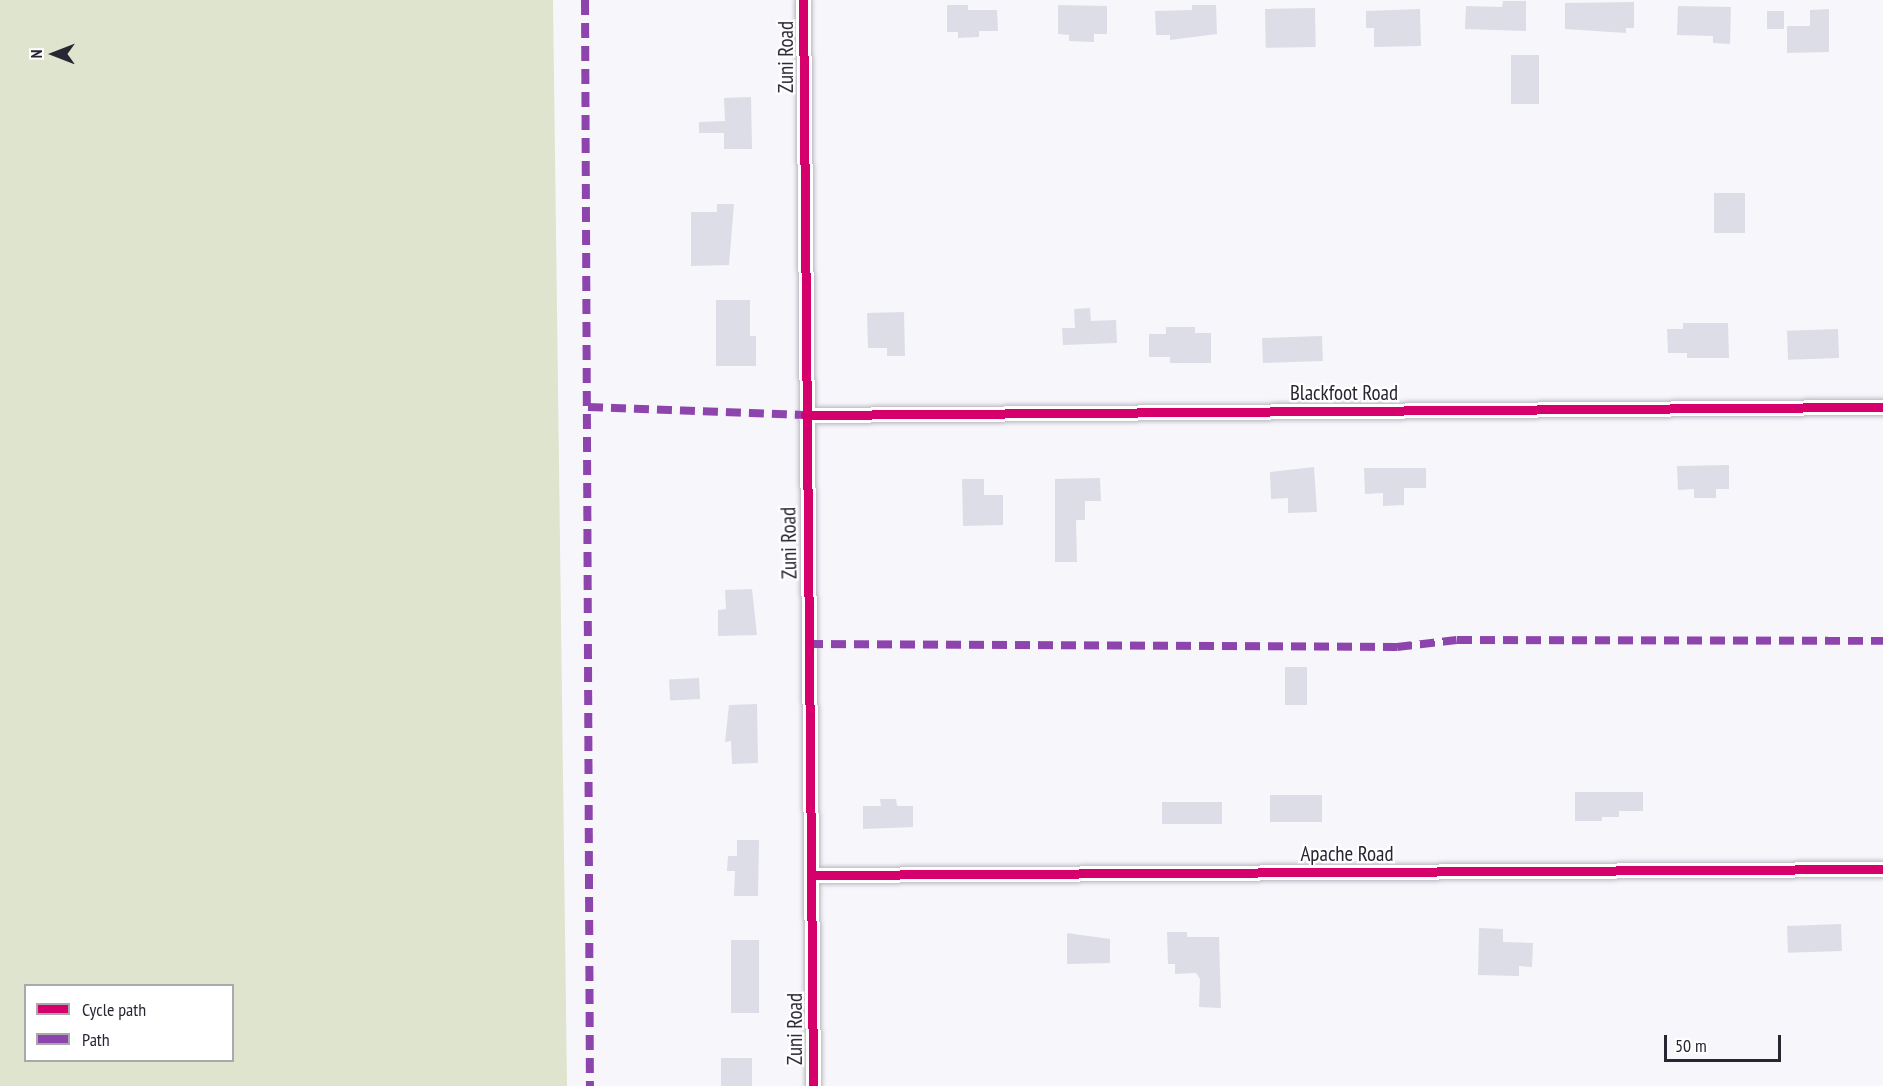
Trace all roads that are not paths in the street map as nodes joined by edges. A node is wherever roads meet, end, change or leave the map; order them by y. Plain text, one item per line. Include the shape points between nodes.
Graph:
1 (803, 0) edge
2 (1883, 407) edge
3 (805, 415) junction
4 (1883, 869) edge
5 (812, 876) junction
6 (813, 1086) edge

1 - 3 street, Zuni Road
2 - 3 street, Blackfoot Road
3 - 5 street, Zuni Road
4 - 5 street, Apache Road
5 - 6 street, Zuni Road

